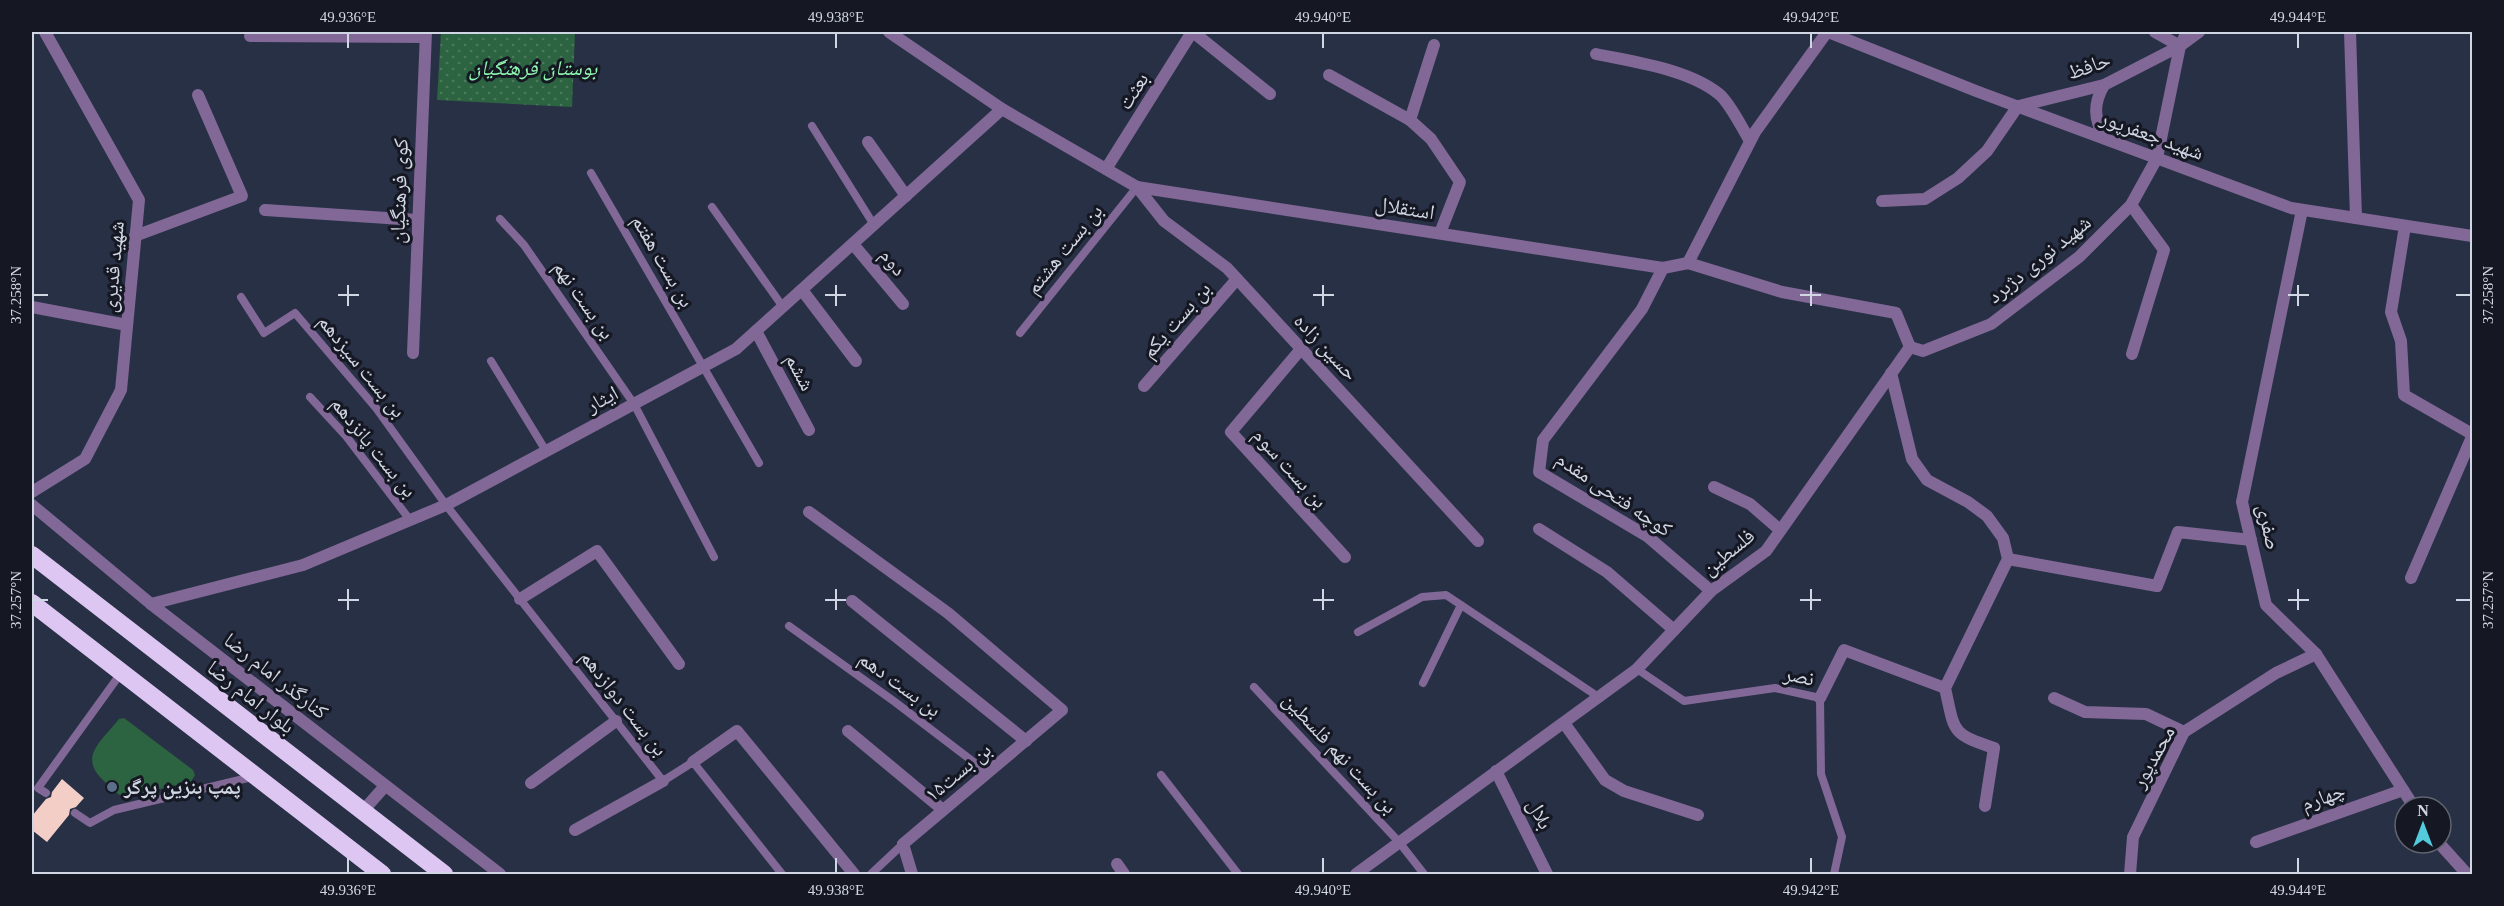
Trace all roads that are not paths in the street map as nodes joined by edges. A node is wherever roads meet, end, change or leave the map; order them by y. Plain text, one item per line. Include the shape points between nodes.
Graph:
1 (45, 32) edge
2 (889, 32) edge
3 (1192, 32) edge
4 (1828, 32) edge
5 (2155, 32) edge
6 (2187, 32) edge
7 (2199, 32) edge
8 (2350, 32) edge
9 (425, 34) edge
10 (250, 36) dead end
11 (1434, 45) dead end
12 (2180, 46) junction
13 (1596, 54) dead end
14 (1329, 75) dead end
15 (2104, 85) junction
16 (1270, 94) dead end
17 (198, 95) dead end
18 (2018, 106) junction
19 (1002, 109) junction
20 (1410, 120) junction
21 (812, 126) dead end
22 (2104, 138) junction
23 (1750, 141) junction
24 (868, 142) dead end
25 (2157, 158) junction
26 (1106, 169) junction
27 (591, 173) dead end
28 (1137, 187) junction
29 (906, 196) junction
30 (1882, 201) dead end
31 (2131, 205) junction
32 (712, 207) dead end
33 (265, 210) dead end
34 (2302, 210) junction
35 (2356, 218) junction
36 (500, 219) dead end
37 (417, 220) junction
38 (873, 225) junction
39 (2405, 226) junction
40 (1440, 233) junction
41 (135, 236) junction
42 (2472, 236) edge
43 (853, 244) junction
44 (1688, 263) junction
45 (1663, 268) junction
46 (1237, 279) junction
47 (802, 290) junction
48 (242, 297) dead end
49 (903, 304) dead end
50 (32, 307) edge
51 (783, 307) junction
52 (127, 326) junction
53 (756, 331) junction
54 (1020, 333) dead end
55 (1910, 347) junction
56 (1301, 349) junction
57 (413, 353) dead end
58 (2132, 354) dead end
59 (491, 361) dead end
60 (856, 361) dead end
61 (704, 367) junction
62 (1891, 373) junction
63 (1144, 386) dead end
64 (310, 397) dead end
65 (634, 404) junction
66 (809, 430) dead end
67 (2472, 435) edge
68 (546, 451) junction
69 (759, 463) dead end
70 (1714, 486) dead end
71 (32, 492) edge
72 (32, 505) edge
73 (446, 505) junction
74 (809, 512) dead end
75 (410, 520) junction
76 (1539, 529) dead end
77 (1780, 530) junction
78 (2251, 540) junction
79 (1478, 541) dead end
80 (32, 555) edge
81 (714, 557) dead end
82 (1345, 557) dead end
83 (2008, 559) junction
84 (2411, 578) dead end
85 (1711, 591) junction
86 (520, 599) junction
87 (852, 602) dead end
88 (32, 603) edge
89 (151, 604) junction
90 (1461, 605) junction
91 (789, 626) dead end
92 (1674, 630) junction
93 (1358, 632) dead end
94 (2316, 654) junction
95 (678, 664) dead end
96 (1637, 669) junction
97 (121, 673) junction
98 (1423, 684) dead end
99 (1254, 687) dead end
100 (1945, 688) junction
101 (1600, 698) junction
102 (1820, 698) junction
103 (2054, 698) dead end
104 (616, 721) junction
105 (1564, 723) junction
106 (848, 731) dead end
107 (2184, 732) junction
108 (1026, 741) junction
109 (693, 762) junction
110 (1496, 771) junction
111 (988, 773) junction
112 (1161, 775) dead end
113 (255, 777) junction
114 (663, 781) junction
115 (531, 783) dead end
116 (385, 786) junction
117 (2403, 790) junction
118 (46, 793) dead end
119 (2406, 795) edge
120 (1985, 806) dead end
121 (943, 810) junction
122 (362, 812) junction
123 (75, 813) dead end
124 (1698, 815) dead end
125 (575, 830) dead end
126 (1400, 842) junction
127 (2256, 842) dead end
128 (903, 844) junction
129 (2450, 855) edge
130 (382, 874) edge
131 (444, 874) edge
132 (500, 874) edge
133 (782, 874) edge
134 (854, 874) edge
135 (871, 874) edge
136 (912, 874) edge
137 (1238, 874) edge
138 (1356, 874) edge
139 (1424, 874) edge
140 (1547, 874) edge
141 (1834, 874) edge
142 (2130, 874) edge
143 (2467, 874) edge

1 - 41 street, شهید قدیری via 139,200
2 - 19 street, استقلال
3 - 16 street
3 - 26 street, بعثت
4 - 18 street, شهید جعفرپور
4 - 23 street
5 - 12 street
6 - 12 street, شهید نوری دژبرد
7 - 12 street, حافظ
8 - 35 street
9 - 10 street
9 - 37 street, کوی فرهنگیان
11 - 20 street
12 - 15 street, حافظ
12 - 25 street, شهید نوری دژبرد
13 - 23 street via 1662,69 1720,95
14 - 20 street
15 - 18 street, حافظ
15 - 22 street via 2095,111
17 - 41 street via 242,196
18 - 22 street, شهید جعفرپور
18 - 30 street via 1987,151 1958,178 1924,199
19 - 26 street, استقلال
19 - 29 street, ایثار
20 - 40 street via 1431,139 1460,183
21 - 38 lane
22 - 25 street, شهید جعفرپور
23 - 44 street
24 - 29 street
25 - 31 street, شهید نوری دژبرد
25 - 34 street, شهید جعفرپور
26 - 28 street, استقلال
27 - 61 lane, بن بست هفتم
28 - 40 street, استقلال
28 - 46 street, حسین زاده via 1164,221
28 - 54 lane, بن بست هشتم
29 - 38 street, ایثار
31 - 55 street, شهید نوری دژبرد via 2079,257 1991,324 1923,351
31 - 58 street via 2164,250
32 - 51 lane
33 - 37 street
34 - 35 street, شهید جعفرپور
34 - 78 street, صفری via 2242,502
35 - 39 street, شهید جعفرپور
36 - 65 lane, بن بست نهم via 524,245
37 - 57 street, کوی فرهنگیان
38 - 43 street, ایثار
39 - 42 street, شهید جعفرپور
39 - 67 street via 2391,312 2401,341 2404,395
40 - 45 street, استقلال
41 - 52 street, شهید قدیری
43 - 47 street, ایثار
43 - 49 street, دوم
44 - 45 street, استقلال
44 - 55 street via 1782,292 1896,313
45 - 85 street, کوچه فتحی مقدم via 1642,309 1543,440 1539,472 1647,536
46 - 56 street, حسین زاده
46 - 63 street, بن بست یکم
47 - 51 street, ایثار
47 - 60 street
48 - 73 lane, بن بست سیزدهم via 264,333 295,313 376,408
50 - 52 street
51 - 53 street, ایثار
52 - 71 street, شهید قدیری via 121,390 86,459
53 - 61 street, ایثار via 736,349
53 - 66 street, ششم
55 - 62 street, فلسطین
56 - 79 street, حسین زاده
56 - 82 street, بن بست سوم via 1231,432
59 - 68 lane
61 - 65 street, ایثار
61 - 69 lane
62 - 77 street, فلسطین
62 - 83 street via 1912,459 1927,480 1987,516 2002,538
64 - 75 lane, بن بست پانزدهم via 346,436
65 - 68 street, ایثار
65 - 81 lane
67 - 84 street
68 - 73 street, ایثار
70 - 77 street via 1750,504
72 - 89 street, کنارگذر امام رضا
73 - 75 street, ایثار
73 - 86 lane, بن بست دوازدهم
74 - 108 street, بن بست۱۵ via 948,613 1062,710
75 - 89 street, ایثار via 303,565
76 - 92 street via 1607,572
77 - 85 street, فلسطین via 1766,550
78 - 83 street via 2178,532 2157,586
78 - 94 street, صفری via 2266,605
80 - 122 highway, بلوار امام رضا
83 - 100 street
85 - 92 street, فلسطین
86 - 95 street via 597,550
86 - 104 lane, بن بست دوازدهم
87 - 108 street
88 - 97 highway
89 - 116 street, کنارگذر امام رضا
90 - 93 lane via 1446,595 1422,597
90 - 98 lane
90 - 101 lane
91 - 111 lane, بن بست دهم
92 - 96 street, فلسطین
94 - 107 street, محمدپور via 2276,673
94 - 117 street, صفری
96 - 101 street, فلسطین
96 - 102 lane, نصر via 1684,701 1775,688
97 - 113 highway
97 - 118 lane via 38,788
99 - 126 lane, بن بست نهم فلسطین
100 - 102 street via 1844,650
100 - 120 street via 1956,730 1965,738 1994,748
101 - 105 street, فلسطین
102 - 141 lane, نصر via 1821,774 1842,837
103 - 107 street via 2085,712 2146,714
104 - 114 lane, بن بست دوازدهم
104 - 115 street
105 - 110 street, فلسطین
105 - 124 street via 1605,780 1624,791
106 - 121 street
107 - 142 street, محمدپور via 2133,837
108 - 111 street, بن بست۱۵
109 - 114 lane, بن بست دوازدهم
109 - 133 lane, بن بست دوازدهم
109 - 134 street via 737,731
110 - 126 street, فلسطین
110 - 140 street, بلال
111 - 121 street, بن بست۱۵
112 - 137 lane
113 - 123 lane via 114,810 90,823
113 - 130 highway
114 - 125 street
116 - 122 street
116 - 132 street, کنارگذر امام رضا
117 - 119 street, صفری
117 - 127 street, چهارم
121 - 128 street, بن بست۱۵
122 - 131 highway, بلوار امام رضا
126 - 138 street, فلسطین
126 - 139 lane, بن بست نهم فلسطین
128 - 135 lane
128 - 136 street
129 - 143 street

